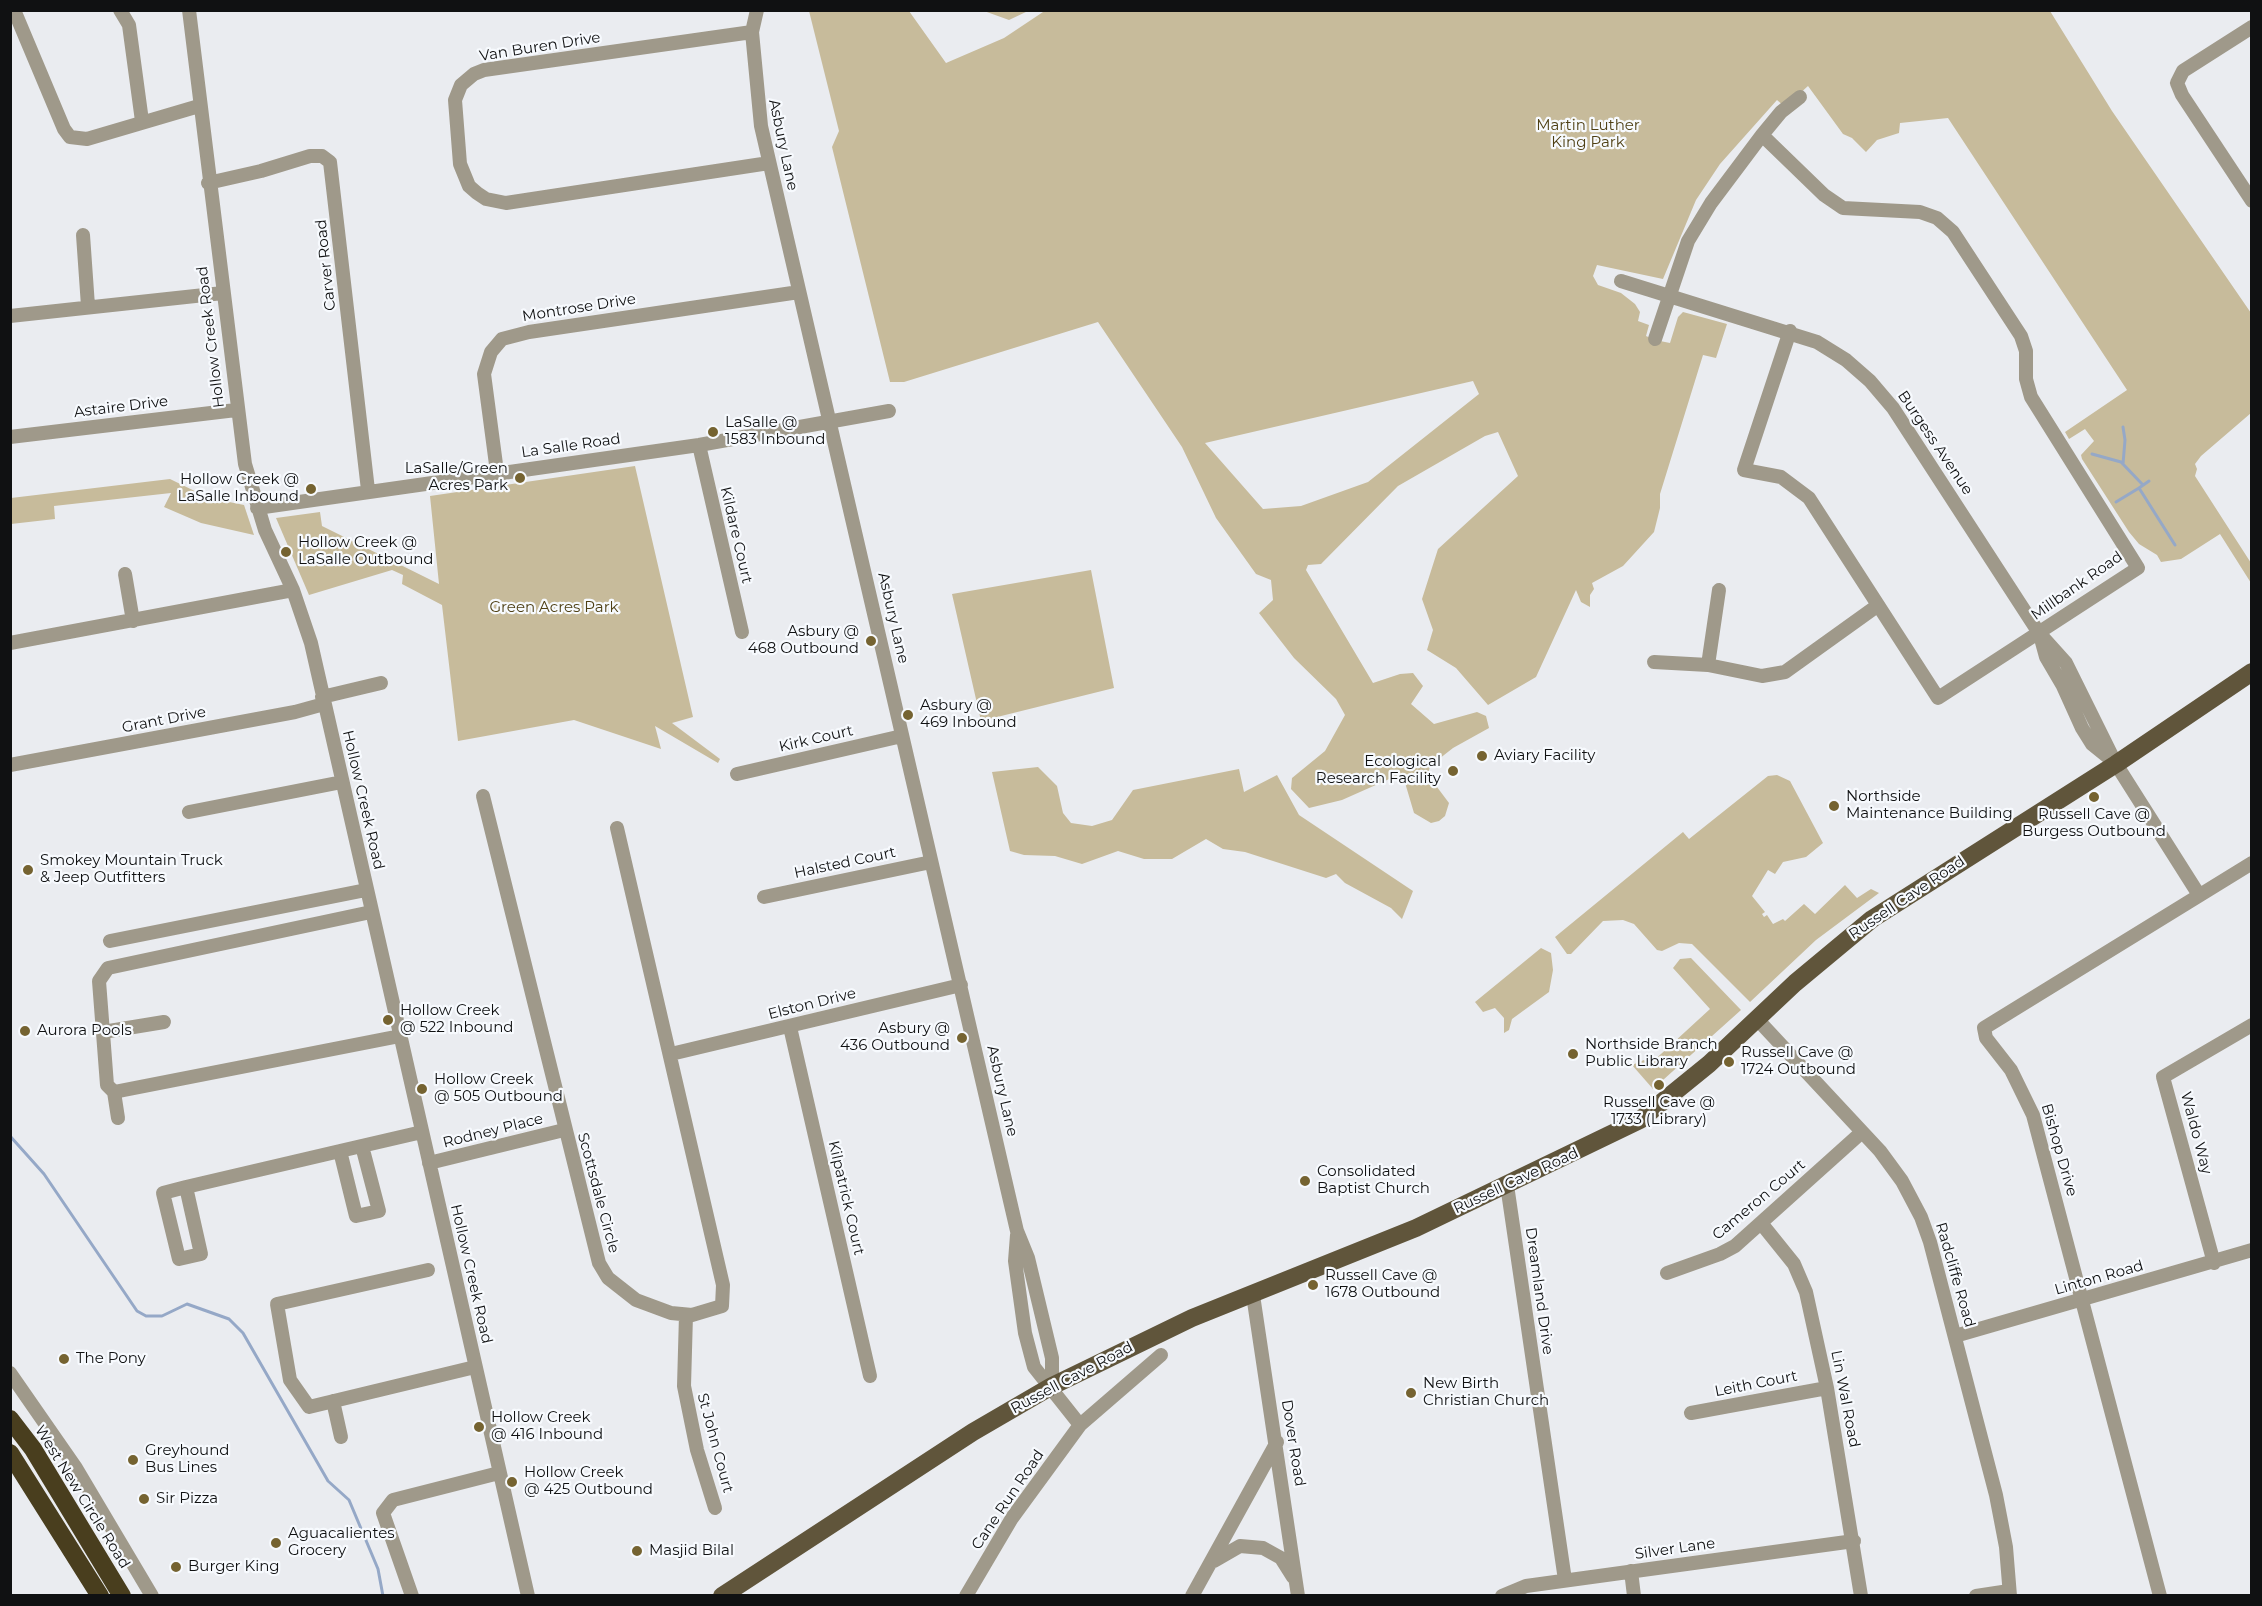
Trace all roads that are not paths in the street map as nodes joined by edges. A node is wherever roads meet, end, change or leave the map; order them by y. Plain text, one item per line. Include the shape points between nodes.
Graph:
1 (14, 10) edge
2 (120, 10) edge
3 (189, 10) edge
4 (757, 10) edge
5 (2252, 27) edge
6 (752, 32) junction
7 (1800, 97) dead end
8 (200, 106) junction
9 (142, 121) junction
10 (1762, 135) junction
11 (769, 163) junction
12 (208, 183) junction
13 (2252, 201) edge
14 (83, 236) dead end
15 (1621, 280) dead end
16 (799, 292) junction
17 (223, 293) junction
18 (1672, 295) junction
19 (88, 306) junction
20 (10, 316) edge
21 (1790, 331) junction
22 (1655, 339) dead end
23 (236, 410) junction
24 (889, 411) dead end
25 (831, 424) junction
26 (10, 437) edge
27 (699, 445) junction
28 (497, 472) junction
29 (368, 490) junction
30 (257, 508) junction
31 (125, 574) dead end
32 (293, 590) junction
33 (1719, 590) dead end
34 (1877, 606) junction
35 (133, 621) junction
36 (742, 632) dead end
37 (2039, 633) junction
38 (10, 643) edge
39 (1654, 662) dead end
40 (1708, 665) junction
41 (2252, 672) edge
42 (381, 683) dead end
43 (323, 700) junction
44 (902, 736) junction
45 (2116, 764) junction
46 (10, 765) edge
47 (738, 774) dead end
48 (342, 782) junction
49 (483, 796) dead end
50 (189, 812) dead end
51 (617, 828) dead end
52 (931, 862) junction
53 (2252, 863) edge
54 (366, 890) junction
55 (2199, 895) junction
56 (764, 897) dead end
57 (371, 912) junction
58 (110, 941) dead end
59 (961, 985) junction
60 (1757, 1019) junction
61 (164, 1022) dead end
62 (2252, 1025) edge
63 (790, 1027) junction
64 (103, 1032) junction
65 (400, 1036) junction
66 (671, 1054) junction
67 (114, 1092) junction
68 (118, 1118) dead end
69 (564, 1130) junction
70 (422, 1132) junction
71 (1862, 1132) junction
72 (362, 1146) junction
73 (339, 1151) junction
74 (429, 1163) junction
75 (1507, 1185) junction
76 (186, 1187) junction
77 (1761, 1223) junction
78 (1017, 1231) junction
79 (2252, 1250) edge
80 (2214, 1263) junction
81 (428, 1270) dead end
82 (1667, 1273) dead end
83 (1253, 1295) junction
84 (2082, 1300) junction
85 (686, 1315) junction
86 (1955, 1336) junction
87 (1161, 1355) dead end
88 (475, 1367) junction
89 (10, 1373) edge
90 (870, 1376) dead end
91 (1052, 1386) junction
92 (1827, 1388) junction
93 (333, 1401) junction
94 (1691, 1413) dead end
95 (10, 1419) edge
96 (1080, 1425) junction
97 (341, 1437) dead end
98 (1277, 1442) junction
99 (10, 1453) edge
100 (499, 1473) junction
101 (715, 1508) dead end
102 (1854, 1541) junction
103 (1210, 1565) junction
104 (1631, 1571) junction
105 (1565, 1580) junction
106 (1298, 1590) edge
107 (2010, 1594) edge
108 (100, 1596) edge
109 (122, 1596) edge
110 (152, 1596) edge
111 (412, 1596) edge
112 (528, 1596) edge
113 (722, 1596) edge
114 (966, 1596) edge
115 (1192, 1596) edge
116 (1502, 1596) edge
117 (1634, 1596) edge
118 (1861, 1596) edge
119 (1976, 1596) edge
120 (2160, 1596) edge

1 - 9 street via 70,137 87,139
2 - 9 street via 129,25
3 - 8 street, Hollow Creek Road
4 - 6 street, Asbury Lane
5 - 13 street via 2183,71 2177,83
6 - 11 street, Asbury Lane via 756,98
6 - 11 street, Van Buren Drive via 474,74 461,85 455,100 460,164 469,186 477,193 486,199 506,202
7 - 10 street
8 - 9 street
8 - 12 street, Hollow Creek Road
10 - 18 street via 1734,169 1688,241
10 - 37 street, Millbank Road via 1824,195 1843,208 1920,212 1937,218 1953,232 2021,336 2031,397 2138,568
11 - 16 street, Asbury Lane
12 - 17 street, Hollow Creek Road
12 - 29 street, Carver Road via 310,156 322,156 330,162
14 - 19 street
15 - 18 street, Burgess Avenue
16 - 25 street, Asbury Lane
16 - 28 street, Montrose Drive via 502,339 491,352 484,374
17 - 19 street
17 - 23 street, Hollow Creek Road
18 - 21 street, Burgess Avenue
18 - 22 street
19 - 20 street
21 - 34 street, Millbank Road via 1744,470 1781,477 1809,498
21 - 37 street, Burgess Avenue via 1846,360 1893,408
23 - 26 street, Astaire Drive
23 - 30 street, Hollow Creek Road
24 - 25 street, La Salle Road
25 - 27 street, La Salle Road
25 - 44 street, Asbury Lane
27 - 28 street, La Salle Road
27 - 36 street, Kildare Court
28 - 29 street, La Salle Road
29 - 30 street, La Salle Road
30 - 32 street, Hollow Creek Road
31 - 35 street
32 - 35 street
32 - 43 street, Hollow Creek Road via 308,633
33 - 40 street
34 - 37 street, Millbank Road via 1938,698
34 - 40 street via 1785,672 1762,675
35 - 38 street
37 - 45 street, Burgess Avenue via 2066,663
39 - 40 street
41 - 45 main road, Russell Cave Road
42 - 43 street, Grant Drive
43 - 46 street, Grant Drive via 295,712
43 - 48 street, Hollow Creek Road
44 - 47 street, Kirk Court
44 - 52 street, Asbury Lane
45 - 55 street, Burgess Avenue
45 - 60 main road, Russell Cave Road via 1872,919
48 - 50 street
48 - 54 street, Hollow Creek Road
49 - 69 street, Scottsdale Circle
51 - 66 street, Scottsdale Circle
52 - 56 street, Halsted Court
52 - 59 street, Asbury Lane
53 - 55 street, Bishop Drive
54 - 57 street, Hollow Creek Road
54 - 58 street
55 - 84 street, Bishop Drive via 1984,1028 1986,1038 2011,1070 2033,1115
57 - 64 street via 108,968 99,981
57 - 65 street, Hollow Creek Road
59 - 63 street, Elston Drive
59 - 78 street, Asbury Lane
60 - 71 street, Radcliffe Road
60 - 75 main road, Russell Cave Road via 1640,1120
61 - 64 street
62 - 80 street, Waldo Way via 2163,1077
63 - 66 street, Elston Drive
63 - 90 street, Kilpatrick Court
64 - 67 street via 107,1085
65 - 67 street
65 - 70 street, Hollow Creek Road
66 - 85 street, Scottsdale Circle via 724,1295 722,1306
67 - 68 street
69 - 74 street, Rodney Place
69 - 85 street, Scottsdale Circle via 595,1254 604,1274 636,1300
70 - 72 street
70 - 74 street, Hollow Creek Road
71 - 77 street, Cameron Court
71 - 86 street, Radcliffe Road via 1902,1181 1921,1217
72 - 73 street
72 - 73 street via 379,1210 356,1216
73 - 76 street
74 - 88 street, Hollow Creek Road
75 - 83 main road, Russell Cave Road via 1389,1240
75 - 105 street, Dreamland Drive
76 - 76 street via 163,1192 179,1259 201,1254
77 - 82 street, Cameron Court via 1720,1254
77 - 92 street, Lin Wal Road via 1801,1277
78 - 91 street, Asbury Lane via 1028,1258 1052,1358
78 - 91 street, Asbury Lane via 1015,1262 1025,1333 1034,1367
79 - 80 street, Linton Road
80 - 84 street, Linton Road
81 - 93 street via 277,1304 290,1380 309,1407
83 - 91 main road, Russell Cave Road via 1192,1318
83 - 98 street, Dover Road
84 - 86 street, Linton Road
84 - 120 street, Bishop Drive
85 - 101 street, St John Court via 685,1395
86 - 107 street, Radcliffe Road via 2003,1522
87 - 96 street, Cane Run Road
88 - 93 street
88 - 100 street, Hollow Creek Road
89 - 110 street via 76,1468
91 - 96 street
91 - 113 main road, Russell Cave Road via 973,1432
92 - 94 street, Leith Court
92 - 102 street, Lin Wal Road
93 - 97 street
95 - 109 highway, West New Circle Road via 33,1449
96 - 114 street, Cane Run Road via 1012,1518
98 - 103 street
98 - 106 street, Dover Road
99 - 108 highway
100 - 111 street via 393,1500 383,1513
100 - 112 street, Hollow Creek Road
102 - 104 street, Silver Lane
102 - 118 street, Lin Wal Road
103 - 106 street via 1240,1546 1263,1548 1281,1558
103 - 115 street
104 - 105 street, Silver Lane
104 - 117 street
105 - 116 street, Silver Lane via 1516,1588
107 - 119 street

